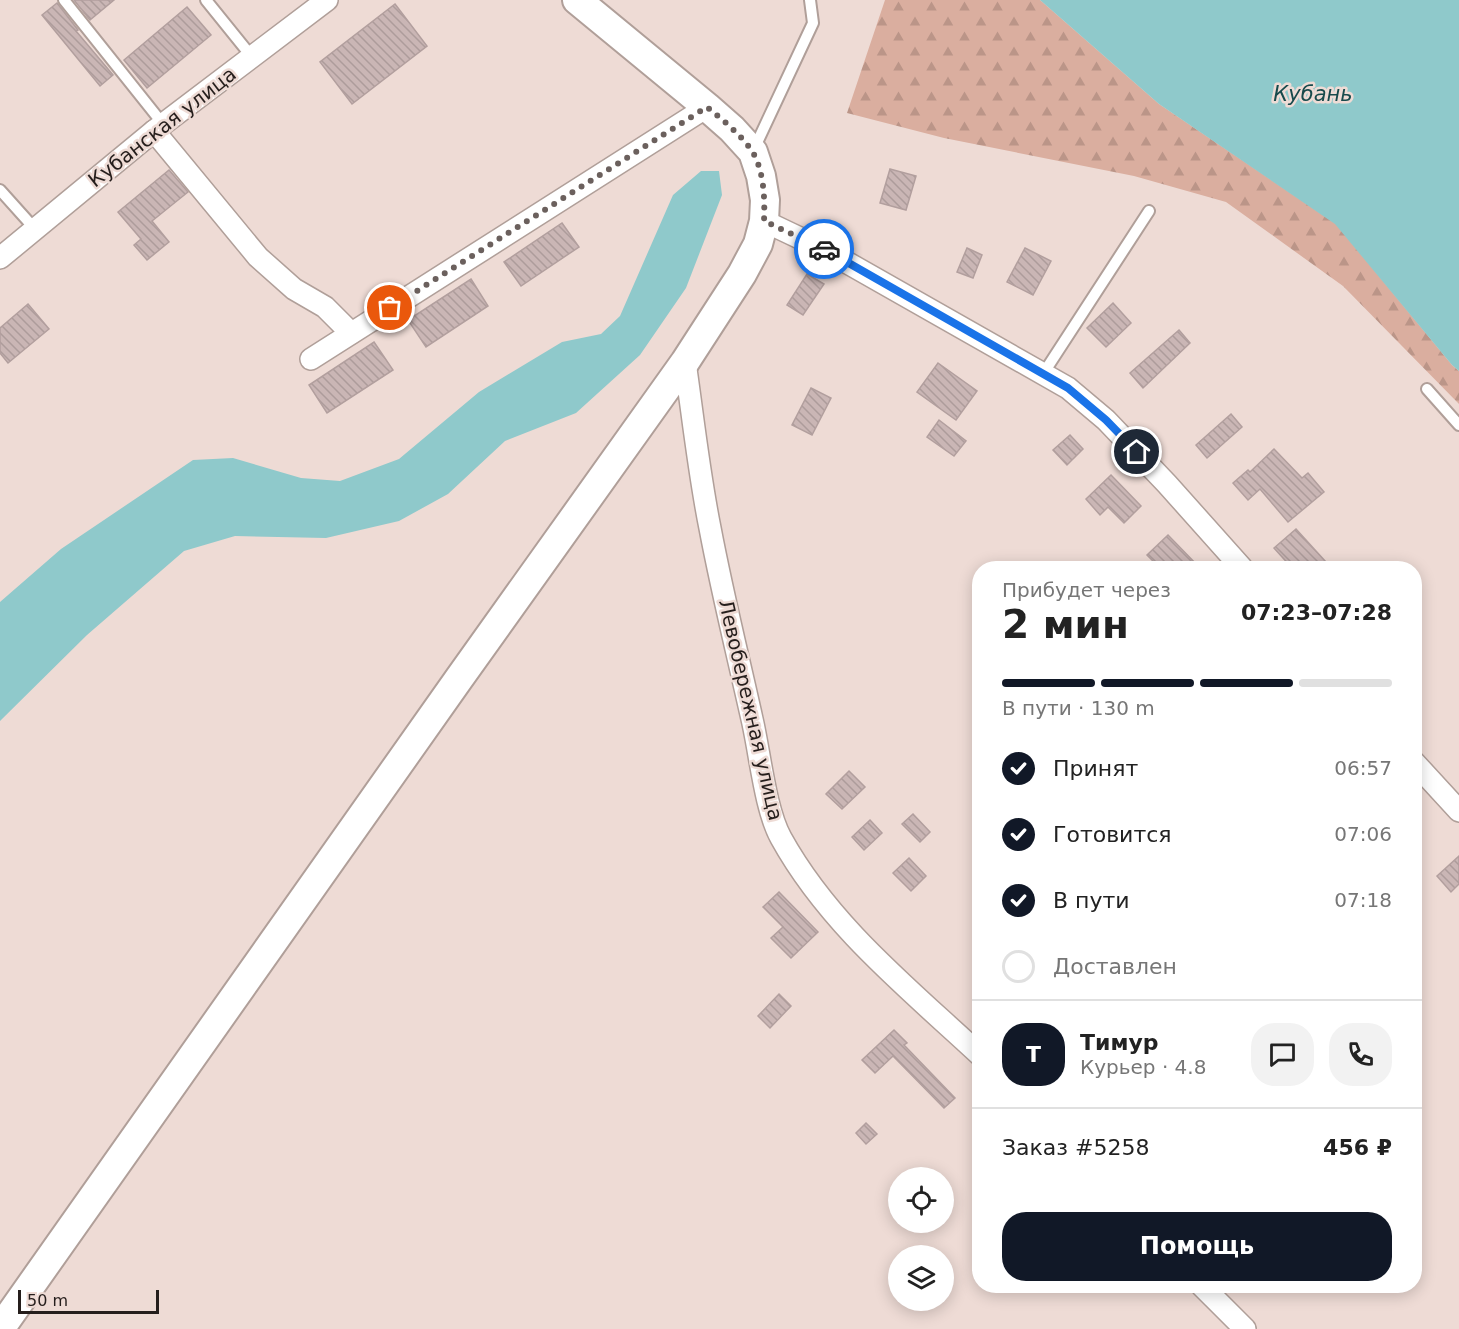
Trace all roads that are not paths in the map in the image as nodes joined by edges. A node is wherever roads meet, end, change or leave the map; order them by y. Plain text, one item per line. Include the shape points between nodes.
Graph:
1 (64, 0) edge
2 (206, 0) edge
3 (327, 0) edge
4 (577, 0) edge
5 (810, 0) edge
6 (252, 57) junction
7 (707, 107) junction
8 (159, 128) junction
9 (753, 152) junction
10 (2, 197) edge
11 (1149, 211) dead end
12 (764, 221) junction
13 (34, 229) junction
14 (0, 258) edge
15 (351, 333) junction
16 (311, 359) dead end
17 (685, 362) junction
18 (1043, 374) junction
19 (1427, 389) dead end
20 (1459, 425) edge
21 (1236, 561) edge
22 (1422, 771) edge
23 (1459, 811) edge
24 (972, 1048) edge
25 (1209, 1293) edge
26 (0, 1329) edge
27 (1245, 1329) edge

1 - 8 lane
2 - 6 lane
3 - 6 street, Кубанская улица
4 - 7 street
5 - 9 lane via 813,23
6 - 8 street, Кубанская улица
7 - 9 street
7 - 15 street
8 - 13 street, Кубанская улица
8 - 15 street via 258,257 294,289 325,307
9 - 12 street via 765,201
10 - 13 lane
11 - 18 lane
12 - 17 street via 758,244 742,274
12 - 18 street via 825,250
13 - 14 street, Кубанская улица
15 - 16 street
17 - 24 street, Левобережная улица via 709,527 780,836 835,915
17 - 26 street
18 - 21 street via 1068,388 1106,420
19 - 20 lane
22 - 23 street
25 - 27 street

